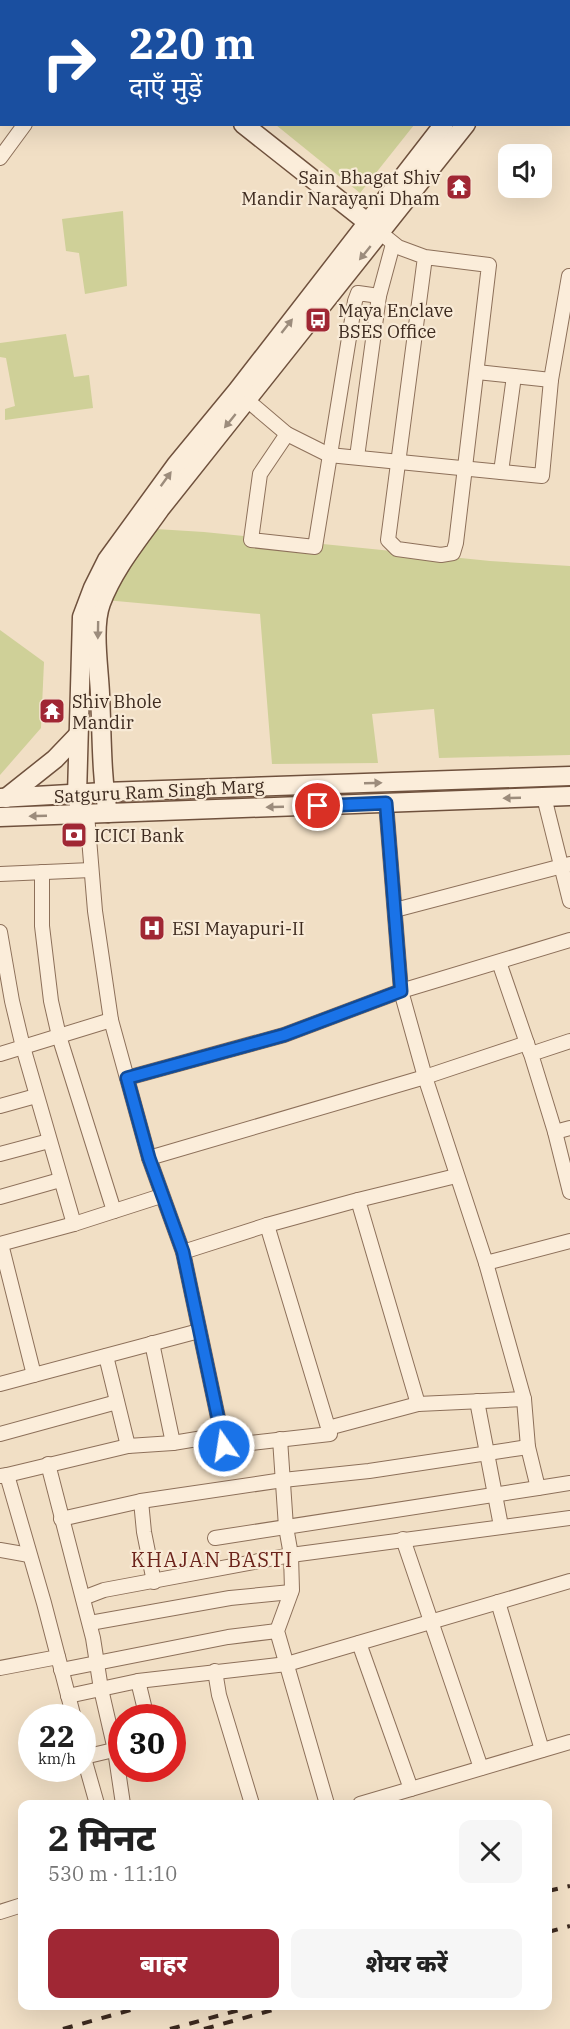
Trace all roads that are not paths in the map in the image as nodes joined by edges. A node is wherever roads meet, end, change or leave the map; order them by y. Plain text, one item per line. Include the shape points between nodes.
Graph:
1 (24, 126) edge
2 (246, 126) edge
3 (443, 126) edge
4 (464, 126) edge
5 (0, 158) edge
6 (381, 233) junction
7 (425, 257) junction
8 (569, 276) edge
9 (379, 296) junction
10 (477, 372) junction
11 (514, 376) junction
12 (551, 380) junction
13 (247, 400) junction
14 (287, 434) junction
15 (329, 455) junction
16 (357, 457) junction
17 (398, 462) junction
18 (465, 468) junction
19 (501, 472) junction
20 (78, 735) junction
21 (570, 776) edge
22 (104, 792) junction
23 (76, 795) junction
24 (570, 796) edge
25 (544, 797) junction
26 (3, 798) edge
27 (386, 803) junction
28 (108, 813) junction
29 (84, 814) junction
30 (0, 818) edge
31 (565, 865) edge
32 (91, 870) junction
33 (42, 872) junction
34 (1, 877) edge
35 (570, 901) edge
36 (395, 910) junction
37 (0, 932) edge
38 (570, 940) edge
39 (499, 962) junction
40 (401, 991) junction
41 (111, 1020) junction
42 (59, 1036) junction
43 (570, 1041) edge
44 (23, 1047) junction
45 (529, 1048) junction
46 (0, 1054) edge
47 (425, 1077) junction
48 (127, 1078) junction
49 (36, 1096) junction
50 (0, 1106) edge
51 (570, 1128) edge
52 (555, 1132) junction
53 (49, 1142) junction
54 (0, 1154) edge
55 (149, 1158) junction
56 (456, 1176) junction
57 (60, 1180) junction
58 (570, 1192) edge
59 (162, 1196) junction
60 (0, 1197) edge
61 (358, 1200) junction
62 (114, 1211) junction
63 (74, 1224) junction
64 (267, 1225) junction
65 (570, 1241) edge
66 (0, 1244) edge
67 (183, 1252) junction
68 (486, 1263) junction
69 (200, 1331) junction
70 (153, 1343) junction
71 (106, 1356) junction
72 (34, 1375) junction
73 (0, 1383) edge
74 (524, 1398) junction
75 (477, 1401) junction
76 (117, 1402) junction
77 (418, 1404) junction
78 (328, 1428) junction
79 (0, 1434) edge
80 (221, 1435) junction
81 (280, 1439) junction
82 (173, 1443) junction
83 (128, 1446) junction
84 (528, 1447) junction
85 (488, 1453) junction
86 (48, 1464) junction
87 (3, 1475) edge
88 (283, 1480) junction
89 (570, 1483) edge
90 (538, 1488) junction
91 (494, 1496) junction
92 (141, 1501) junction
93 (570, 1518) edge
94 (61, 1520) junction
95 (501, 1526) junction
96 (286, 1527) junction
97 (215, 1538) dead end
98 (403, 1539) junction
99 (0, 1550) edge
100 (29, 1554) junction
101 (291, 1555) junction
102 (570, 1581) edge
103 (154, 1582) junction
104 (291, 1592) junction
105 (83, 1598) junction
106 (498, 1602) junction
107 (432, 1622) junction
108 (90, 1623) junction
109 (277, 1630) junction
110 (359, 1643) junction
111 (60, 1663) junction
112 (97, 1663) junction
113 (287, 1664) junction
114 (0, 1668) edge
115 (215, 1671) junction
116 (138, 1681) junction
117 (101, 1689) junction
118 (68, 1696) junction
119 (70, 1704) edge
120 (144, 1704) edge
121 (108, 1714) edge
122 (570, 1742) edge
123 (542, 1750) junction
124 (481, 1768) junction
125 (91, 1782) edge
126 (121, 1782) edge
127 (411, 1790) junction
128 (96, 1800) edge
129 (123, 1800) edge
130 (251, 1800) edge
131 (326, 1800) edge
132 (375, 1800) edge
133 (18, 1906) edge
134 (0, 1912) edge

1 - 5 street
2 - 6 street
3 - 6 street
4 - 6 street
6 - 7 street
6 - 9 street
6 -> 13 street
20 -> 6 street via 82,617 107,560 176,465 237,391
7 - 10 street via 489,265
7 - 17 street
8 - 12 street
9 - 15 street via 357,293
9 - 16 street
10 - 11 street
10 - 18 street
11 - 12 street
11 - 19 street
12 - 19 street via 542,476
13 - 14 street
13 -> 22 street via 125,556 102,602 98,632
14 - 15 street
14 - 15 street via 260,474 251,540 315,547
15 - 16 street
16 - 17 street
17 - 18 street
17 - 18 street via 388,540 397,549 441,555 453,553
18 - 19 street
20 - 23 street
20 - 26 street via 55,759
22 -> 21 street, Satguru Ram Singh Marg
22 - 23 street, Satguru Ram Singh Marg
22 - 28 street
23 - 26 street, Satguru Ram Singh Marg
23 - 29 street
24 - 25 street, Satguru Ram Singh Marg
25 -> 27 street, Satguru Ram Singh Marg
25 - 31 street
27 -> 28 street, Satguru Ram Singh Marg
27 - 36 street
28 - 29 street, Satguru Ram Singh Marg
29 -> 30 street, Satguru Ram Singh Marg
29 - 32 street
31 - 35 street
31 - 36 street
32 - 33 street
32 - 41 street
33 - 34 street
33 - 42 street via 44,961
36 - 40 street
37 - 44 street
38 - 39 street
39 - 40 street
39 - 45 street
40 - 47 street
40 - 48 street via 284,1035
41 - 42 street
41 - 48 street
42 - 44 street
42 - 62 street
43 - 45 street
44 - 46 street
44 - 49 street
45 - 47 street
45 - 52 street
47 - 55 street
47 - 56 street
48 - 55 street
49 - 50 street
49 - 53 street
51 - 52 street
52 - 58 street
53 - 54 street
53 - 57 street
55 - 59 street
56 - 61 street
56 - 68 street
57 - 60 street
57 - 63 street
59 - 62 street
59 - 67 street
61 - 64 street
61 - 77 street
62 - 63 street
63 - 66 street
64 - 67 street
64 - 78 street
65 - 68 street
66 - 72 street
67 - 69 street
68 - 74 street
69 - 70 street
69 - 80 street
70 - 71 street
70 - 82 street
71 - 72 street
71 - 76 street
72 - 73 street
74 - 75 street
74 - 84 street
75 - 77 street
75 - 85 street
76 - 79 street
76 - 83 street
77 - 78 street
78 - 81 street via 330,1434
80 - 81 street via 224,1446
80 - 82 street
81 - 88 street
82 - 83 street
83 - 86 street
84 - 85 street
84 - 90 street
85 - 88 street
85 - 91 street
86 - 87 street
86 - 94 street
87 - 100 street
88 - 92 street
88 - 96 street
89 - 90 street
90 - 91 street
91 - 95 street
91 - 96 street
92 - 94 street
92 - 103 street
93 - 95 street
94 - 105 street
95 - 98 street
96 - 97 street
96 - 101 street
98 - 101 street
98 - 107 street
99 - 100 street
100 - 111 street
101 - 103 street
101 - 104 street
102 - 106 street
103 - 105 street via 104,1590
104 - 108 street via 219,1600
104 - 109 street
105 - 108 street
106 - 107 street
106 - 123 street
107 - 110 street
107 - 124 street
108 - 112 street
109 - 112 street
109 - 113 street
110 - 113 street
110 - 127 street
111 - 112 street
111 - 114 street
111 - 118 street
112 - 117 street
113 - 115 street
113 - 131 street
115 - 116 street
115 - 130 street
116 - 117 street
116 - 120 street
117 - 118 street
117 - 121 street
118 - 119 street
122 - 123 street
123 - 124 street
124 - 127 street
125 - 128 street
126 - 129 street
127 - 132 street
133 - 134 street

